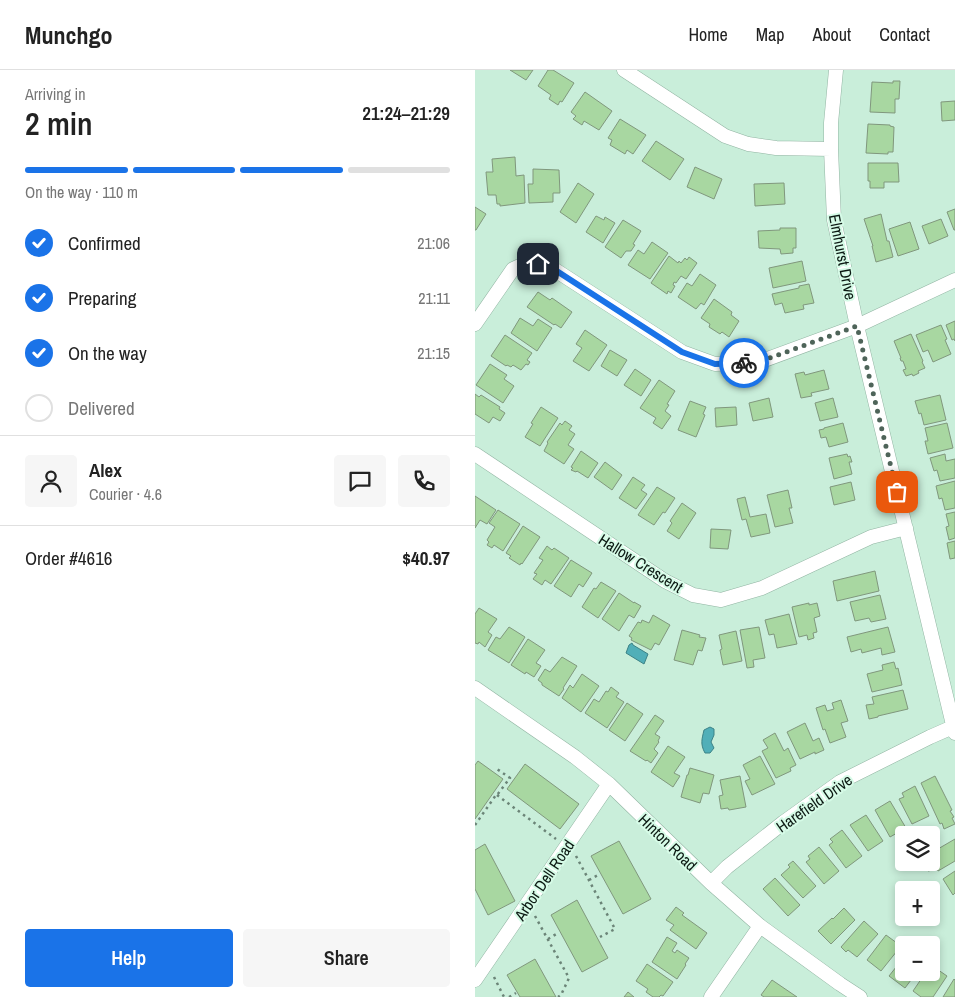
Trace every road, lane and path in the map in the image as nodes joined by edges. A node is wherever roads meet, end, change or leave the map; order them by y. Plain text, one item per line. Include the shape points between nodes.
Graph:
1 (625, 70) edge
2 (836, 70) edge
3 (831, 149) junction
4 (955, 280) edge
5 (475, 324) edge
6 (857, 326) junction
7 (475, 454) edge
8 (906, 528) junction
9 (477, 694) edge
10 (954, 729) edge
11 (497, 769) dead end
12 (609, 784) junction
13 (475, 825) edge
14 (599, 874) dead end
15 (589, 880) dead end
16 (711, 883) junction
17 (525, 907) junction
18 (760, 926) junction
19 (558, 933) dead end
20 (547, 939) junction
21 (478, 975) edge
22 (516, 993) dead end
23 (504, 997) edge
24 (509, 997) edge
25 (558, 997) edge
26 (711, 997) edge
27 (860, 997) edge

1 - 3 street via 725,136 748,144 776,148
2 - 3 street, Elmhurst Drive
3 - 6 street, Elmhurst Drive via 834,220
4 - 6 street
5 - 6 street via 513,270 527,263 549,266 682,352 715,364 759,362
6 - 8 street, Elmhurst Drive
7 - 8 street, Hallow Crescent via 665,581 693,595 721,600 762,588 871,537
8 - 10 street, Elmhurst Drive
9 - 12 street, Hinton Road via 575,757
10 - 16 street, Harefield Drive via 930,737 840,782 784,822
11 - 13 path via 510,778
12 - 16 street, Hinton Road
12 - 17 street, Arbor Dell Road
14 - 15 path
16 - 18 street, Hinton Road
17 - 20 path via 534,913
17 - 21 street, Arbor Dell Road
18 - 26 street
18 - 27 street, Hinton Road
19 - 20 path
20 - 25 path via 569,978
21 - 23 path via 491,972
22 - 24 path

